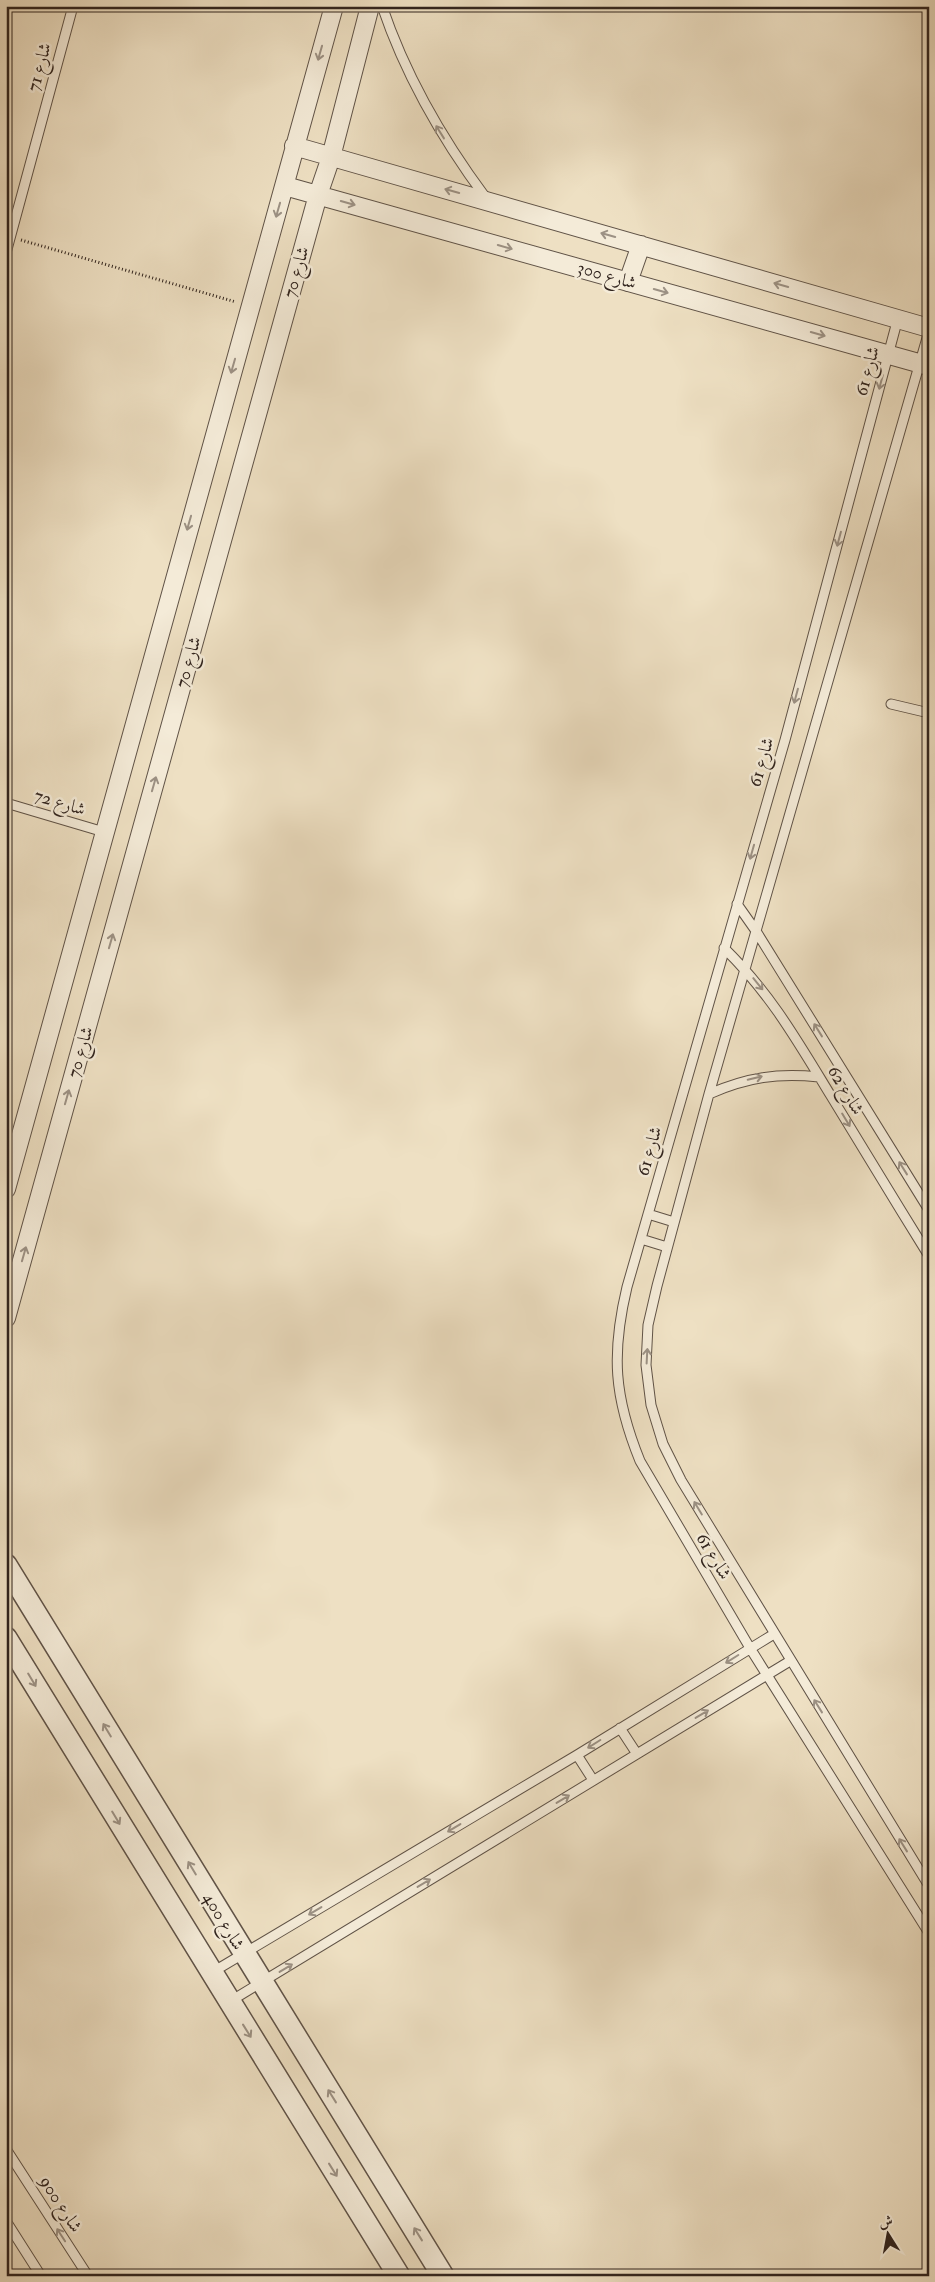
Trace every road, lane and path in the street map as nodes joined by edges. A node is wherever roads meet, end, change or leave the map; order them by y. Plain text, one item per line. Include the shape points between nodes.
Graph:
1 (73, 6) edge
2 (334, 6) edge
3 (370, 6) edge
4 (382, 6) edge
5 (294, 146) junction
6 (331, 157) junction
7 (284, 186) junction
8 (318, 194) junction
9 (487, 200) junction
10 (11, 237) junction
11 (641, 245) junction
12 (6, 253) edge
13 (628, 282) junction
14 (250, 306) junction
15 (898, 318) junction
16 (929, 328) edge
17 (929, 332) edge
18 (888, 354) junction
19 (924, 365) edge
20 (891, 704) dead end
21 (929, 713) edge
22 (6, 803) edge
23 (104, 832) junction
24 (737, 904) junction
25 (756, 931) junction
26 (724, 948) junction
27 (745, 968) junction
28 (819, 1077) junction
29 (709, 1094) junction
30 (6, 1188) edge
31 (929, 1210) edge
32 (648, 1214) junction
33 (674, 1222) junction
34 (641, 1240) junction
35 (667, 1247) junction
36 (929, 1256) edge
37 (6, 1318) edge
38 (6, 1565) edge
39 (774, 1634) junction
40 (6, 1638) edge
41 (750, 1648) junction
42 (790, 1661) junction
43 (767, 1675) junction
44 (620, 1728) junction
45 (637, 1754) junction
46 (577, 1755) junction
47 (593, 1780) junction
48 (929, 1886) edge
49 (929, 1933) edge
50 (244, 1953) junction
51 (211, 1973) junction
52 (262, 1982) junction
53 (229, 2002) junction
54 (6, 2149) edge
55 (6, 2221) edge
56 (38, 2275) edge
57 (88, 2276) edge
58 (399, 2276) edge
59 (443, 2276) edge

1 - 10 lane, شارع 71
2 -> 5 street, شارع 70
3 - 6 street, شارع 70
9 -> 4 lane via 432,120 410,77
5 - 6 street
5 - 7 street, شارع 70
6 - 8 street, شارع 70
9 -> 6 street
7 - 8 street, شارع 300
7 -> 14 street, شارع 70
8 -> 13 street, شارع 300
37 -> 8 street, شارع 70
11 -> 9 street
10 - 12 lane, شارع 71
10 - 14 path
11 - 13 street
15 -> 11 street
13 -> 18 street, شارع 300
14 -> 23 street, شارع 70
15 - 16 street
15 - 18 lane, شارع 61
17 - 19 lane, شارع 61
18 - 19 street, شارع 300
18 -> 24 lane, شارع 61
19 - 25 lane, شارع 61
20 - 21 lane
22 - 23 lane, شارع 72
23 - 30 street, شارع 70
24 - 25 lane, شارع 62
24 - 26 lane, شارع 61
25 - 27 lane, شارع 61
31 -> 25 lane, شارع 62
26 - 27 lane, شارع 62
26 - 32 lane, شارع 61
27 -> 28 lane, شارع 62 via 792,1031
27 - 29 lane, شارع 61
29 -> 28 lane via 763,1076
28 -> 36 lane, شارع 62
29 - 33 lane, شارع 61
32 - 33 lane
32 - 34 lane, شارع 61
33 - 35 lane, شارع 61
34 - 35 lane
34 - 41 lane, شارع 61 via 619,1322 616,1357 618,1393 626,1428 640,1461
39 -> 35 lane, شارع 61 via 681,1480 663,1444 651,1405 646,1365 648,1325
50 -> 38 street, شارع 400
39 - 41 lane
39 - 42 lane, شارع 61
40 -> 51 street
41 - 43 lane, شارع 61
41 -> 44 lane
42 - 43 lane
48 -> 42 lane, شارع 61
45 -> 43 lane
43 - 49 lane, شارع 61
44 - 45 lane
44 -> 46 lane
45 - 47 lane
46 - 47 lane
46 -> 50 lane
52 -> 47 lane
50 - 51 lane
50 - 52 street, شارع 400
51 - 53 street
52 - 53 lane
59 -> 52 street, شارع 400
53 -> 58 street
57 -> 54 lane, شارع 900
55 - 56 lane

